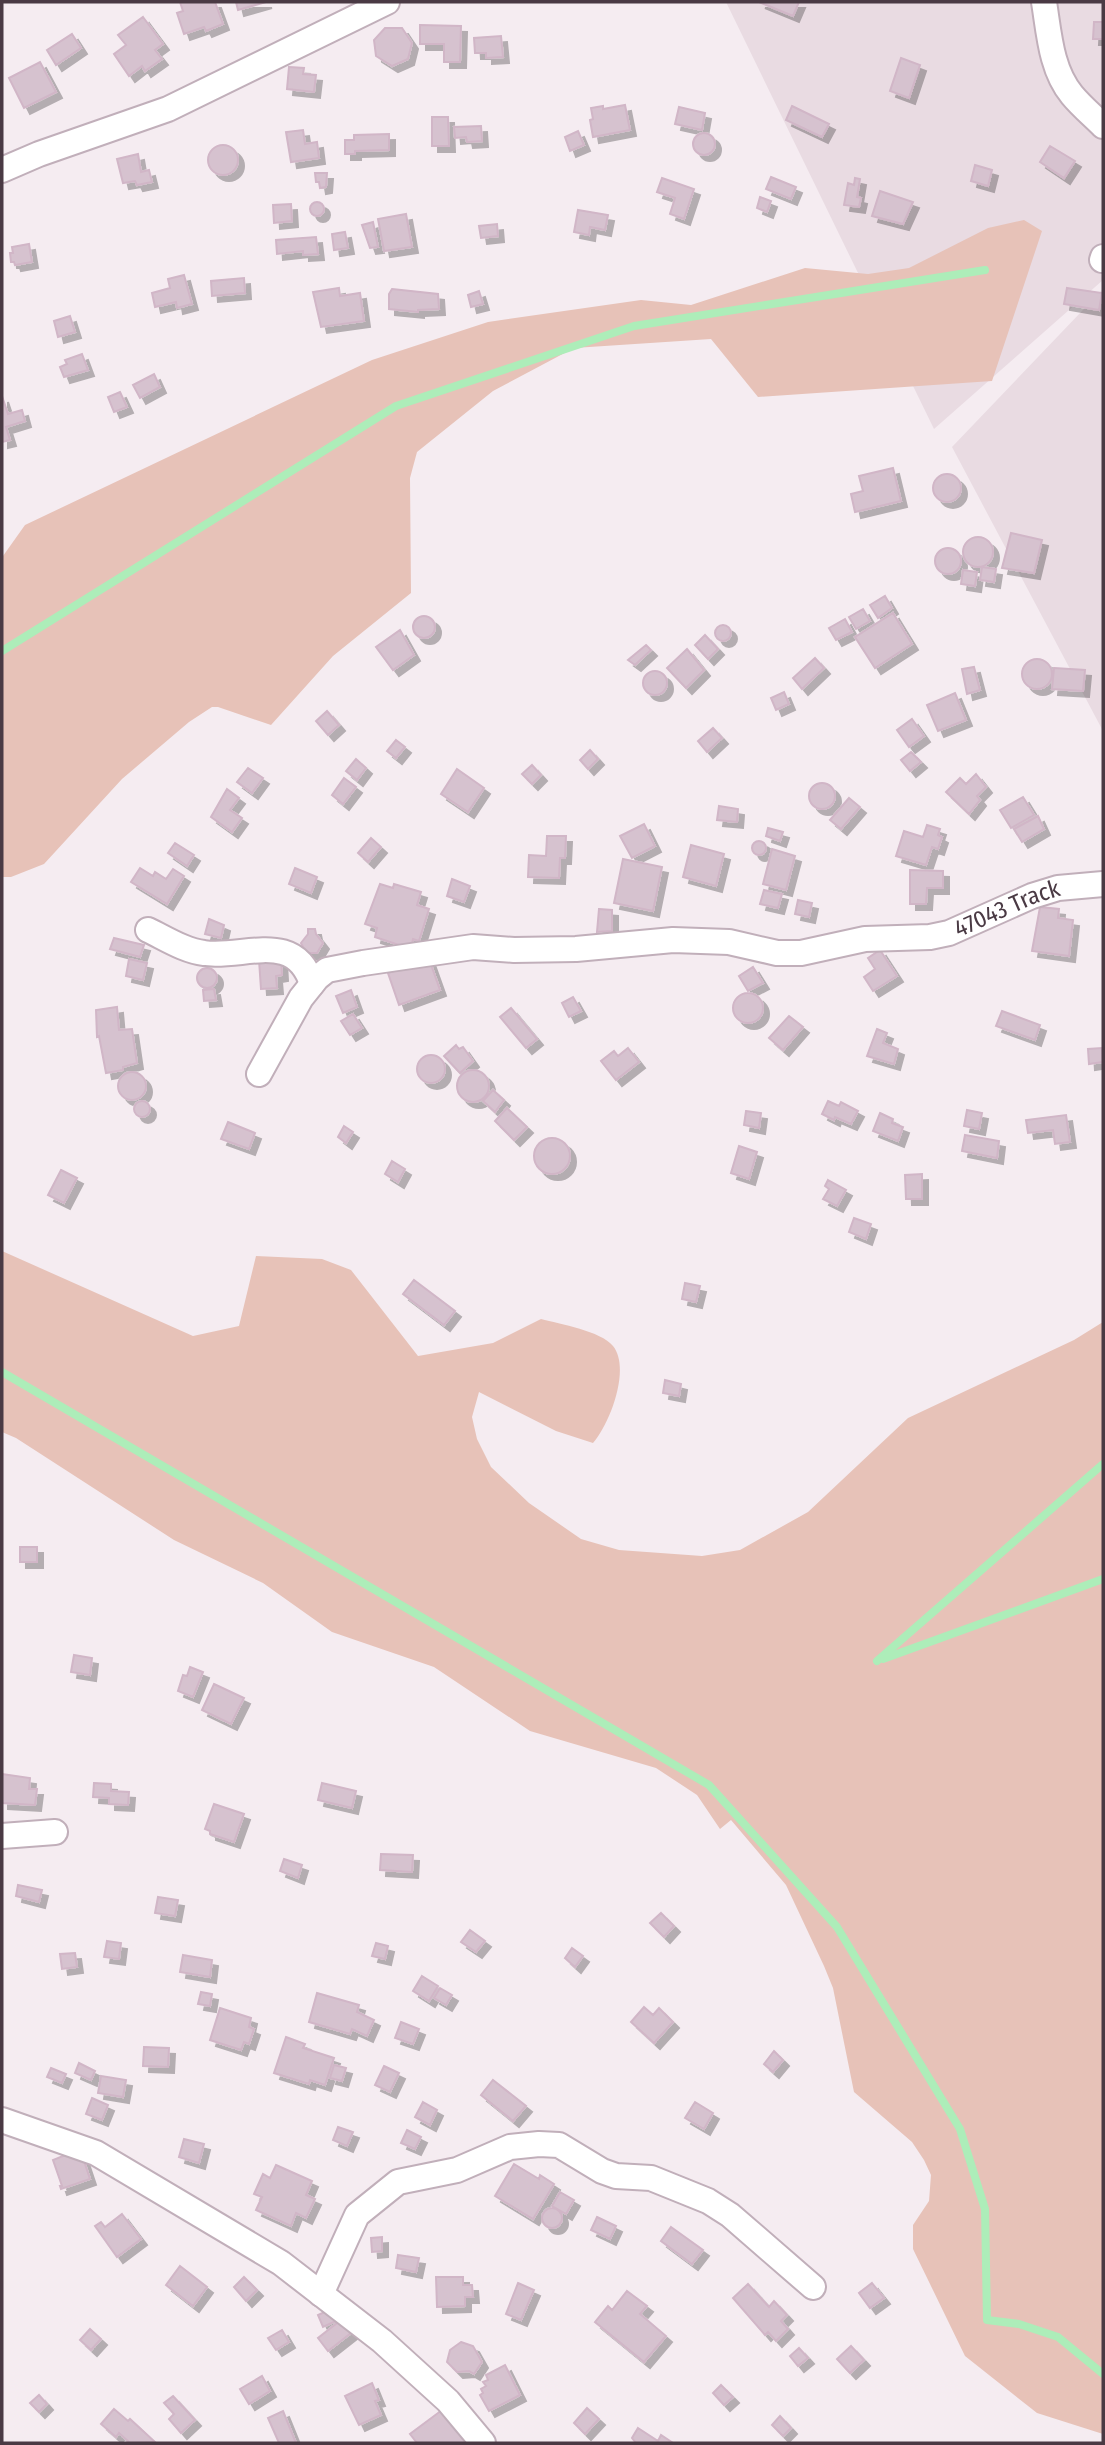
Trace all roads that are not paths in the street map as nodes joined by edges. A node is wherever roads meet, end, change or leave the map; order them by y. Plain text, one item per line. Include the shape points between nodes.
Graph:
1 (387, 2) edge
2 (1044, 2) edge
3 (1103, 126) edge
4 (2, 170) edge
5 (1103, 884) edge
6 (148, 930) dead end
7 (312, 985) junction
8 (259, 1074) dead end
9 (55, 1832) dead end
10 (2, 1836) edge
11 (2, 2120) edge
12 (813, 2287) dead end
13 (321, 2294) junction
14 (483, 2443) edge

1 - 4 street via 167,109
2 - 3 street via 1061,76 1071,94
5 - 7 street, 47043 Track via 1032,895 949,933 912,939 865,939 791,954 729,942 673,940 576,949 473,947 327,970
6 - 7 street via 199,953 233,955 261,948 283,952 308,972
7 - 8 street
9 - 10 street
11 - 13 street via 96,2153 281,2263
12 - 13 street via 708,2201 651,2178 616,2176 559,2145 539,2144 510,2147 457,2170 398,2182 357,2214
13 - 14 street via 448,2401

